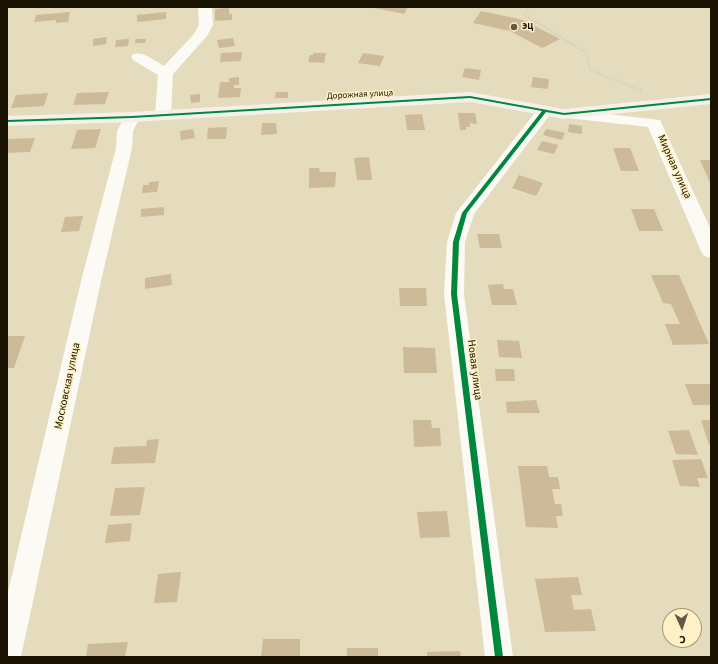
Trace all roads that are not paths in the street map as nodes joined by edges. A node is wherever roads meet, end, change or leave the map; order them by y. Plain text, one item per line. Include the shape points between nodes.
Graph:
1 (205, 7) edge
2 (138, 57) dead end
3 (166, 73) junction
4 (711, 99) edge
5 (554, 113) junction
6 (163, 115) junction
7 (132, 117) junction
8 (7, 121) edge
9 (711, 251) edge
10 (7, 657) edge
11 (499, 657) edge

1 - 3 street via 206,25 200,36
2 - 3 street
3 - 6 street
4 - 5 street, Дорожная улица
5 - 6 street, Дорожная улица via 470,97
5 - 9 street, Мирная улица via 654,123
5 - 11 street, Новая улица via 465,213 456,242 454,294
6 - 7 street, Дорожная улица
7 - 8 street, Дорожная улица
7 - 10 street, Московская улица via 125,131 124,148 91,281

